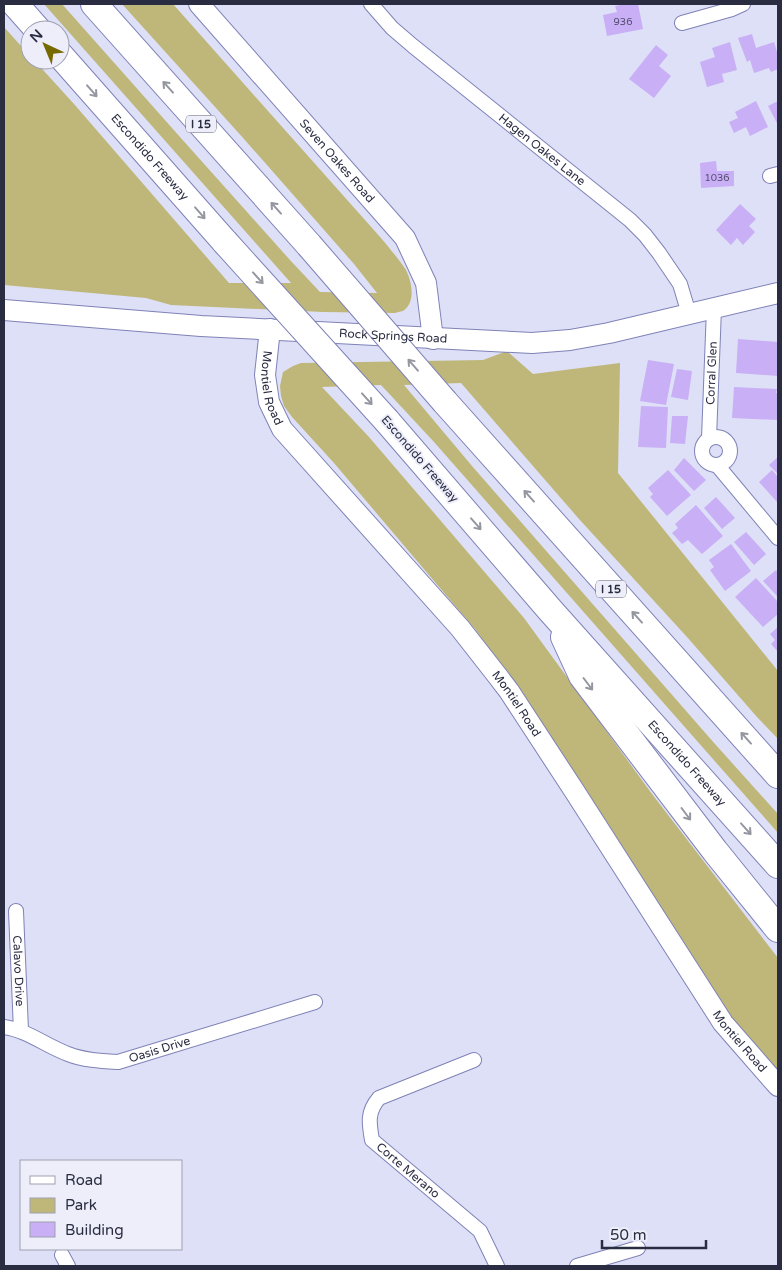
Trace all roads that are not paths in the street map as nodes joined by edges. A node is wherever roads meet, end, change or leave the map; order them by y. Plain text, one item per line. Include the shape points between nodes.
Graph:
1 (15, 4) edge
2 (94, 4) edge
3 (199, 4) edge
4 (370, 4) edge
5 (743, 4) edge
6 (29, 20) edge
7 (682, 23) dead end
8 (70, 66) edge
9 (778, 293) edge
10 (714, 308) junction
11 (4, 310) edge
12 (689, 314) junction
13 (270, 329) junction
14 (433, 339) junction
15 (709, 438) junction
16 (717, 465) junction
17 (778, 538) edge
18 (550, 610) junction
19 (778, 775) edge
20 (778, 865) edge
21 (16, 911) dead end
22 (778, 929) edge
23 (315, 1002) dead end
24 (4, 1027) edge
25 (21, 1031) junction
26 (474, 1060) dead end
27 (778, 1086) edge
28 (638, 1248) dead end
29 (497, 1266) edge
30 (577, 1266) edge

1 - 6 highway
19 -> 2 highway, I 15, bridge
3 - 14 street, Seven Oakes Road via 405,238 426,283
4 - 12 street, Hagen Oakes Lane via 413,46 630,220 659,252 680,284
5 - 7 street
8 -> 18 highway, Escondido Freeway, bridge via 387,421
9 - 10 street, Rock Springs Road
10 - 12 street, Rock Springs Road
10 - 15 street, Corral Glen
11 - 13 street, Rock Springs Road
12 - 14 street, Rock Springs Road via 560,341
13 - 14 street, Rock Springs Road
13 - 27 street, Montiel Road via 265,375 269,402 282,429 460,628 509,691 723,1023
15 - 16 street, Corral Glen via 703,444 703,457 709,464
15 - 16 street via 722,438 728,445 728,458
16 - 17 street, Corral Glen
18 -> 20 highway, Escondido Freeway
18 -> 22 highway via 582,676 714,851
21 - 25 street, Calavo Drive
23 - 25 street, Oasis Drive via 118,1062 68,1054
24 - 25 street, Oasis Drive
26 - 29 street, Corte Merano via 378,1098 369,1120 372,1140 480,1231
28 - 30 street

